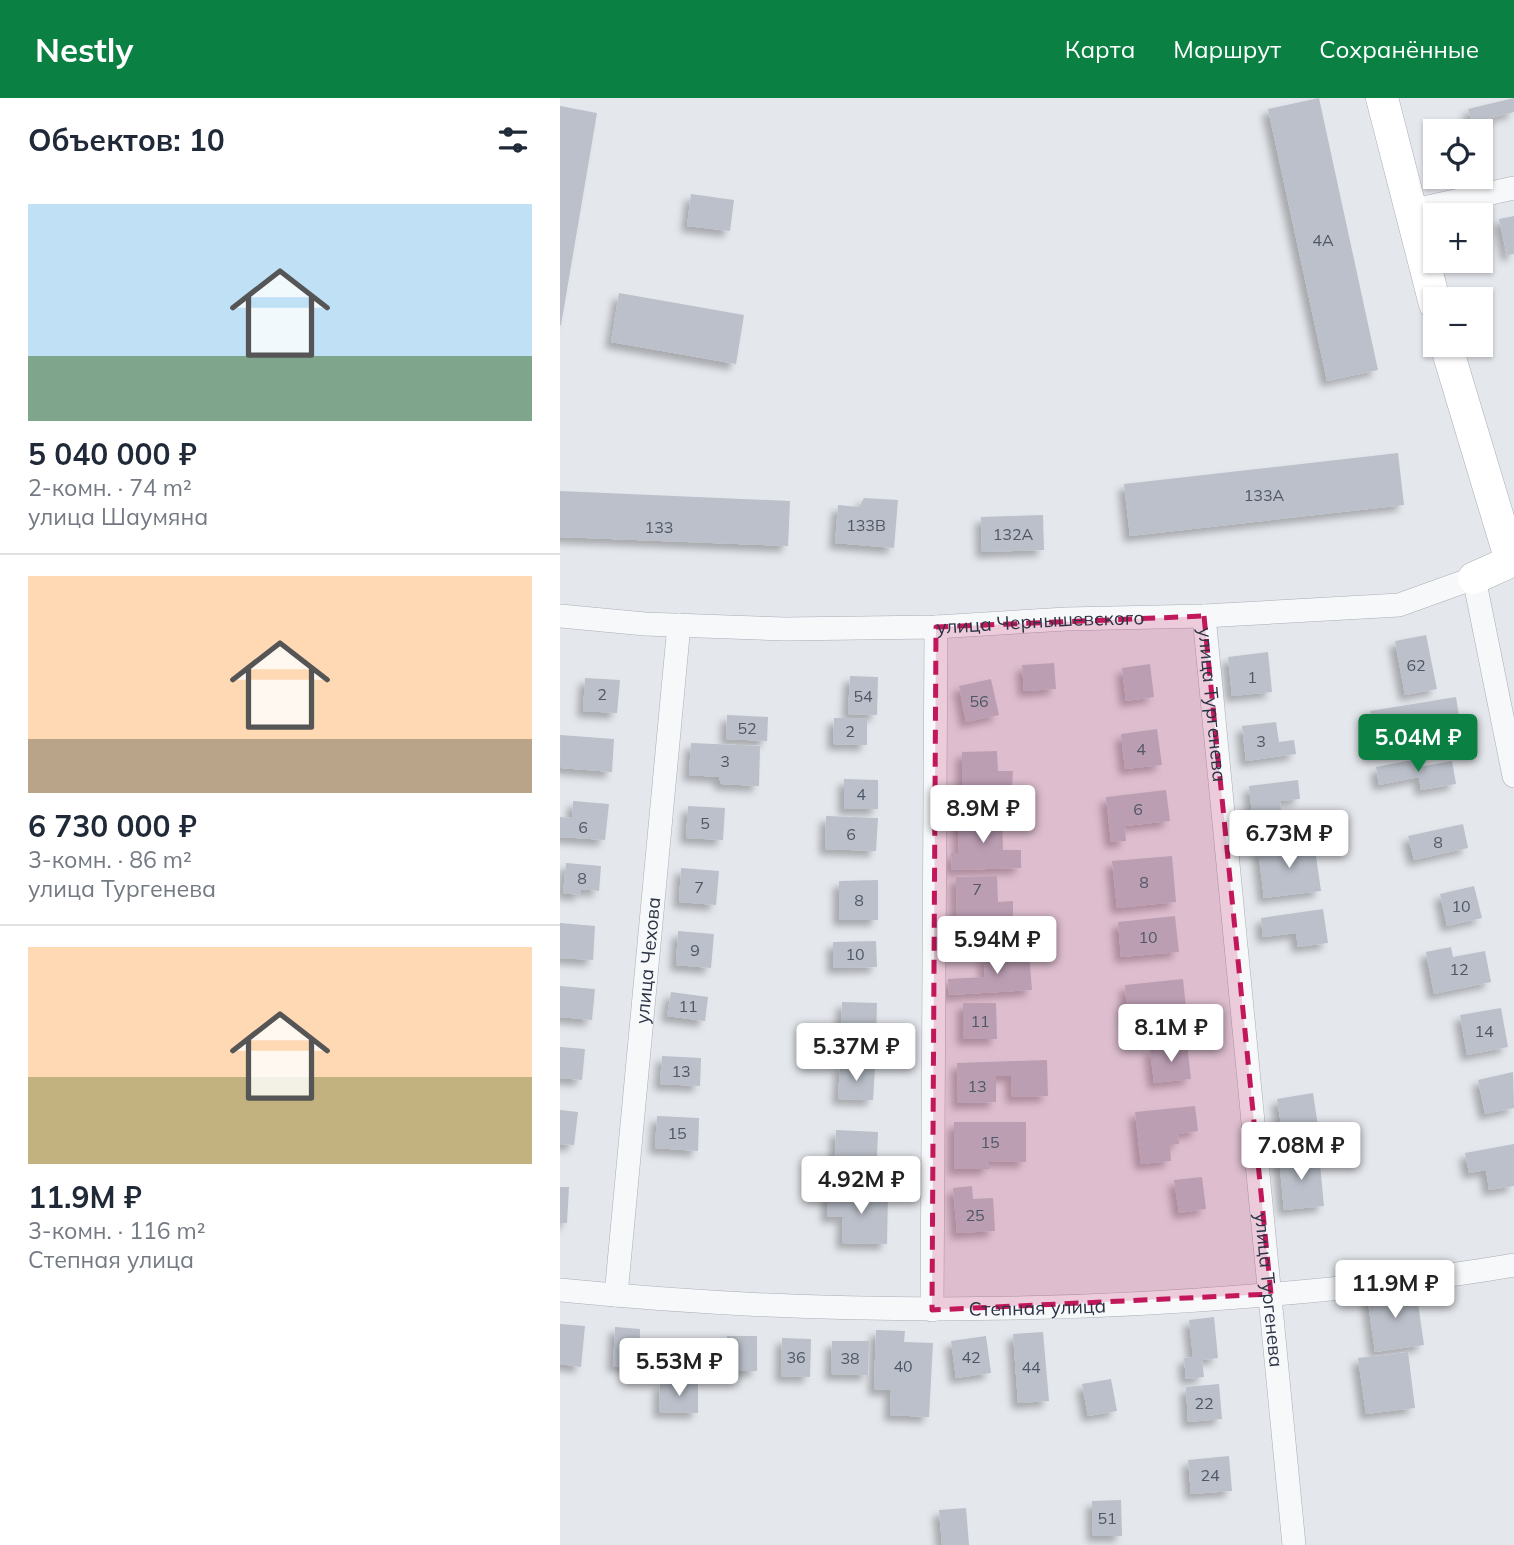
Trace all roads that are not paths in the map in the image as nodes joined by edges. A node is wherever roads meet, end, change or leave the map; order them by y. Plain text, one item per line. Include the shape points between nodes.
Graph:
1 (1382, 98) edge
2 (1514, 188) edge
3 (1410, 211) junction
4 (1430, 287) edge
5 (1450, 357) edge
6 (1512, 560) edge
7 (1474, 578) junction
8 (560, 616) edge
9 (1204, 616) junction
10 (680, 625) junction
11 (936, 627) junction
12 (1514, 776) edge
13 (1514, 1265) edge
14 (560, 1290) edge
15 (1271, 1294) junction
16 (616, 1296) junction
17 (932, 1310) junction
18 (1294, 1545) edge

1 - 3 street
2 - 3 street
3 - 4 street
5 - 6 street
6 - 7 street, улица Чернышевского
7 - 9 street, улица Чернышевского via 1399,605
7 - 12 street
8 - 10 street, улица Чернышевского
9 - 11 street, улица Чернышевского
9 - 15 street, улица Тургенева
10 - 11 street, улица Чернышевского
10 - 16 street, улица Чехова
11 - 17 street
13 - 15 street, Степная улица
14 - 16 street, Степная улица
15 - 17 street, Степная улица via 1162,1304
15 - 18 street, улица Тургенева
16 - 17 street, Степная улица via 827,1309

